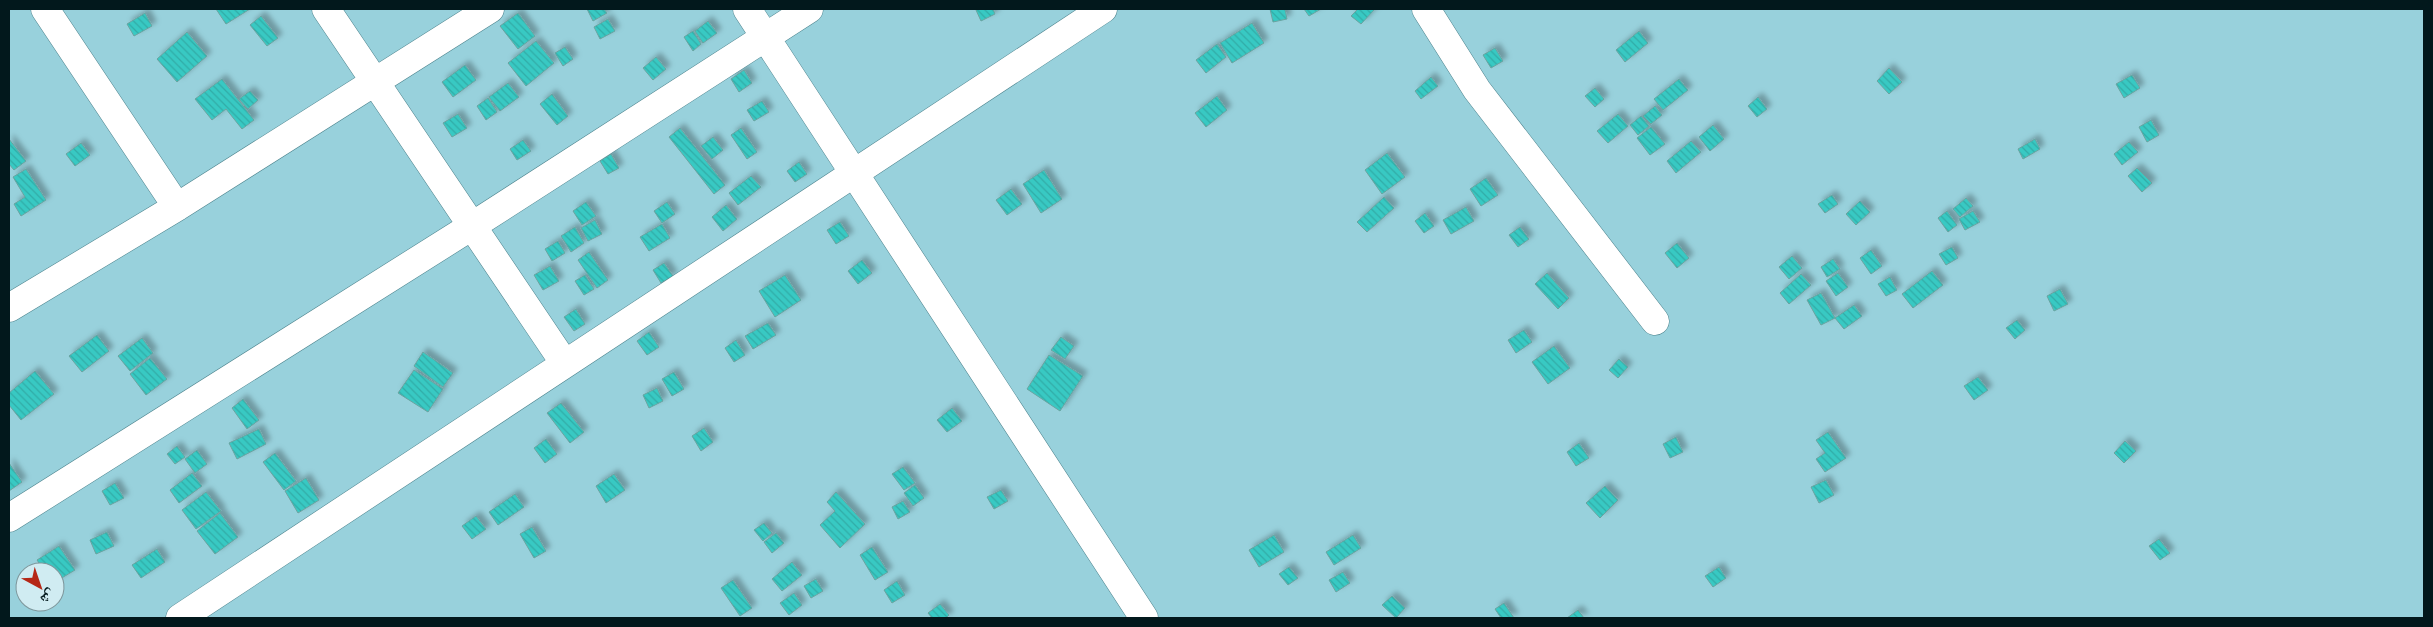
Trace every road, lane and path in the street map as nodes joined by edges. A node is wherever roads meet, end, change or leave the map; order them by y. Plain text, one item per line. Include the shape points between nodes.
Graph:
1 (45, 9) edge
2 (326, 9) edge
3 (490, 9) edge
4 (747, 9) edge
5 (809, 9) edge
6 (1103, 9) edge
7 (1426, 9) edge
8 (765, 37) junction
9 (376, 82) junction
10 (854, 173) junction
11 (177, 207) junction
12 (472, 226) junction
13 (9, 308) edge
14 (1655, 321) dead end
15 (565, 364) junction
16 (9, 518) edge
17 (180, 618) edge
18 (1144, 618) edge

1 - 11 street
2 - 9 street
3 - 9 street
4 - 8 street
5 - 8 street
6 - 10 street
7 - 14 street via 1477,90
8 - 10 street
8 - 12 street
9 - 11 street
9 - 12 street
10 - 15 street
10 - 18 street
11 - 13 street
12 - 15 street
12 - 16 street
15 - 17 street

